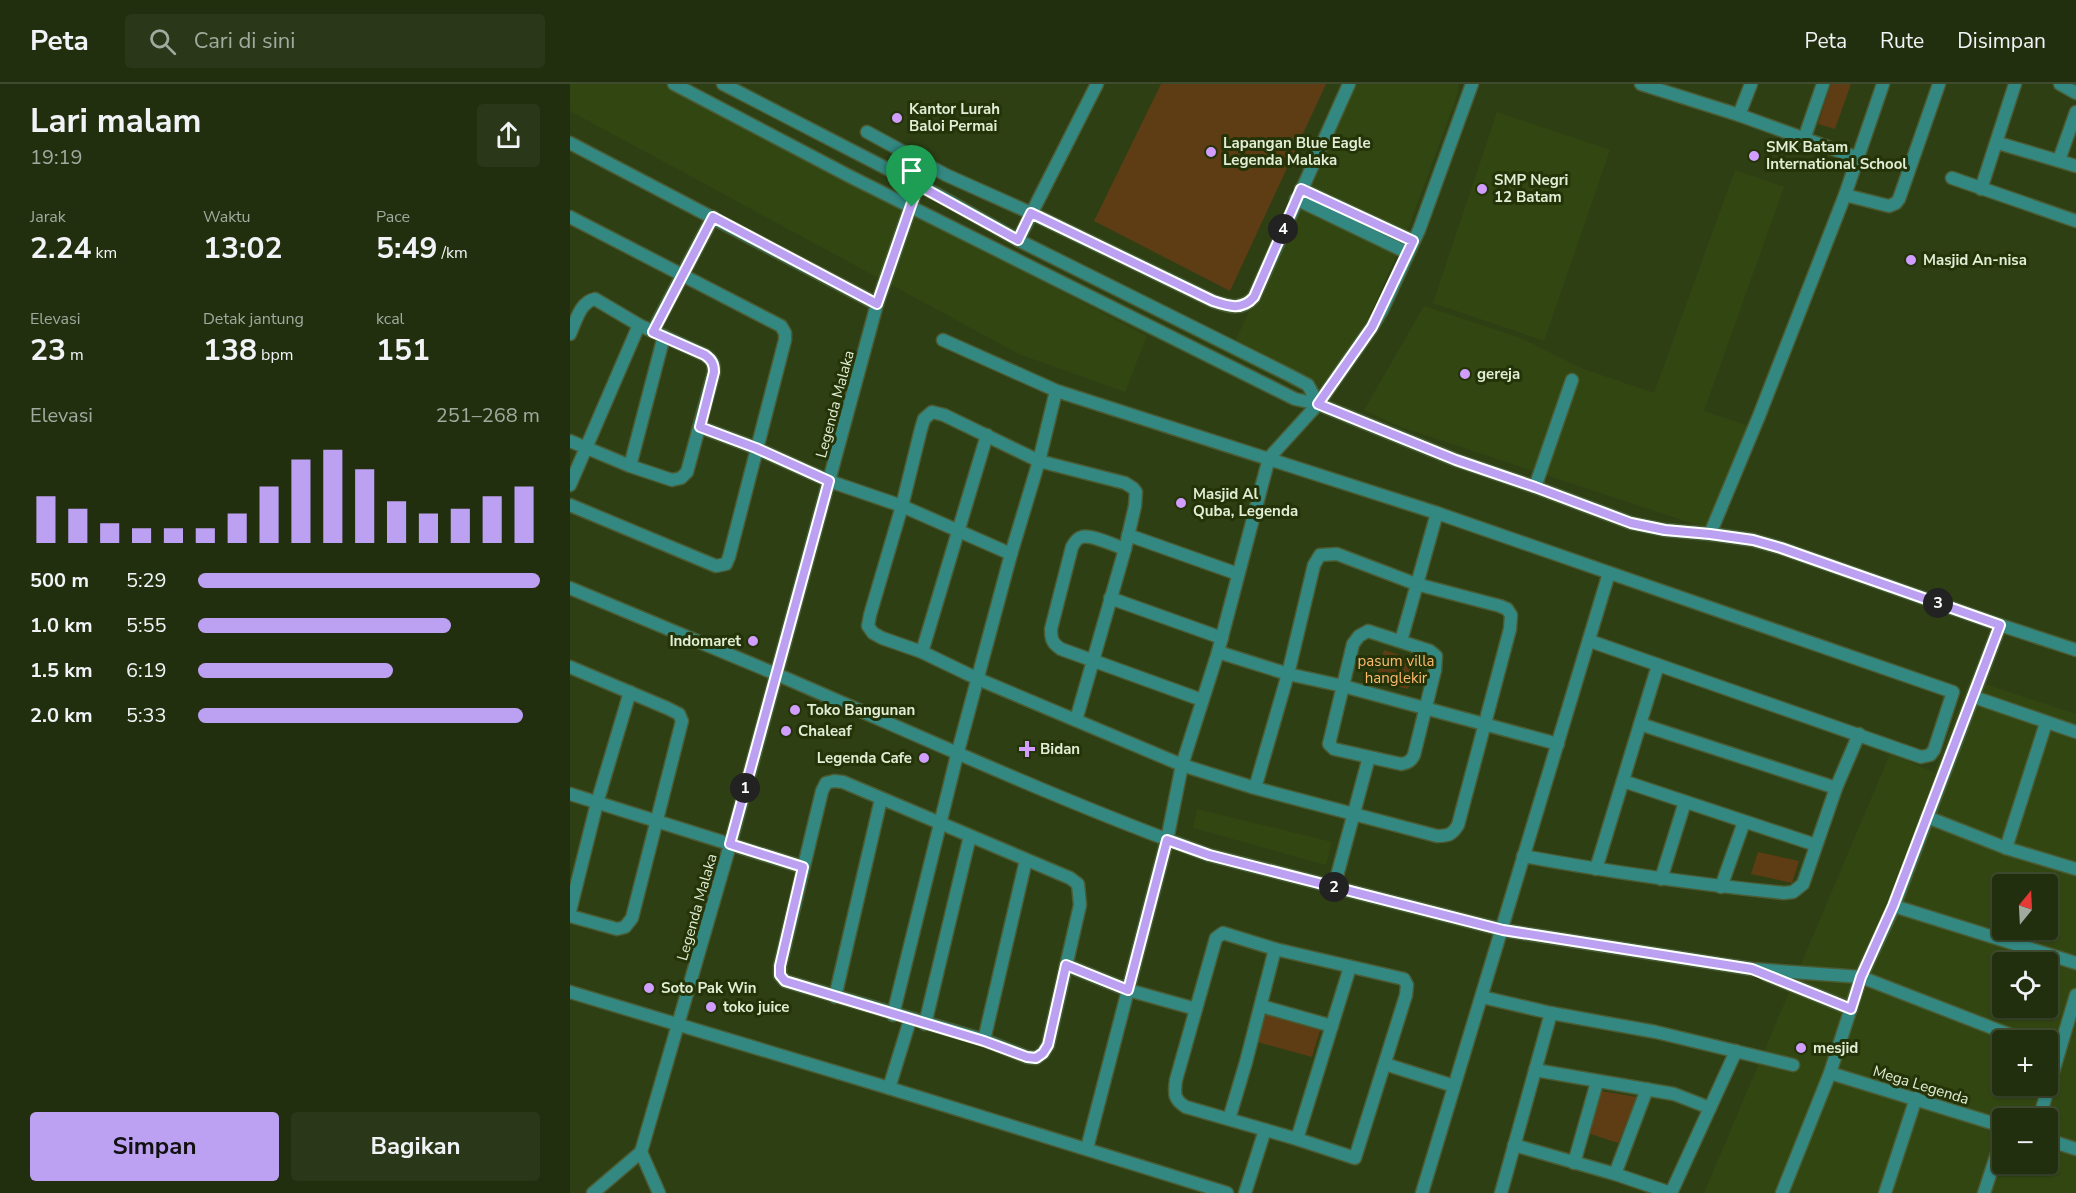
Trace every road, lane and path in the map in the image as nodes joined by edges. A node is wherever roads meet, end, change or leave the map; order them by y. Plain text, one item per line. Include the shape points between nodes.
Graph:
1 (674, 84) edge
2 (723, 84) edge
3 (1097, 84) edge
4 (1349, 84) edge
5 (1472, 84) edge
6 (1641, 84) edge
7 (1750, 84) edge
8 (1823, 84) edge
9 (1884, 84) edge
10 (1939, 84) edge
11 (2060, 84) edge
12 (2011, 86) edge
13 (2076, 93) edge
14 (2076, 112) edge
15 (1739, 115) junction
16 (867, 132) dead end
17 (1804, 139) junction
18 (570, 143) edge
19 (1998, 143) junction
20 (1858, 158) junction
21 (2059, 160) junction
22 (2076, 166) edge
23 (1952, 178) dead end
24 (918, 185) junction
25 (1981, 189) junction
26 (1298, 194) junction
27 (1845, 195) junction
28 (912, 207) junction
29 (1031, 213) junction
30 (570, 217) edge
31 (713, 217) junction
32 (2076, 221) edge
33 (1018, 240) junction
34 (1411, 247) junction
35 (682, 275) junction
36 (877, 304) junction
37 (639, 325) junction
38 (570, 334) edge
39 (659, 334) junction
40 (943, 340) dead end
41 (1572, 380) dead end
42 (1056, 391) junction
43 (1318, 404) junction
44 (700, 427) junction
45 (987, 435) junction
46 (570, 441) edge
47 (586, 447) junction
48 (756, 448) junction
49 (1269, 458) junction
50 (1039, 461) junction
51 (630, 466) junction
52 (829, 481) junction
53 (570, 484) edge
54 (1535, 487) junction
55 (570, 505) edge
56 (902, 506) junction
57 (1437, 513) junction
58 (957, 531) junction
59 (1710, 534) junction
60 (1128, 535) junction
61 (1125, 549) junction
62 (1011, 554) junction
63 (1609, 573) junction
64 (1238, 574) junction
65 (1416, 584) junction
66 (570, 588) edge
67 (1110, 598) junction
68 (2000, 625) junction
69 (1222, 638) junction
70 (1401, 640) junction
71 (1590, 641) junction
72 (2076, 650) edge
73 (922, 652) junction
74 (1218, 652) junction
75 (1093, 661) junction
76 (1658, 665) junction
77 (570, 667) edge
78 (776, 674) junction
79 (1288, 674) junction
80 (978, 679) junction
81 (1343, 686) junction
82 (630, 692) junction
83 (1974, 697) junction
84 (1202, 700) junction
85 (1425, 710) junction
86 (1076, 720) junction
87 (2046, 723) junction
88 (1640, 724) junction
89 (1483, 725) junction
90 (2076, 732) edge
91 (1859, 734) junction
92 (1558, 744) junction
93 (957, 755) junction
94 (1369, 757) junction
95 (1182, 765) junction
96 (1623, 781) junction
97 (1255, 788) junction
98 (1836, 788) junction
99 (570, 794) edge
100 (881, 799) junction
101 (1685, 802) junction
102 (597, 803) junction
103 (1354, 815) junction
104 (1927, 817) junction
105 (1744, 822) junction
106 (657, 823) junction
107 (941, 823) junction
108 (970, 836) junction
109 (1167, 840) junction
110 (730, 844) junction
111 (1815, 845) junction
112 (2006, 848) junction
113 (1523, 856) junction
114 (1026, 860) junction
115 (803, 867) junction
116 (1596, 869) junction
117 (2076, 869) edge
118 (1661, 879) junction
119 (1334, 887) junction
120 (1722, 887) junction
121 (1893, 906) junction
122 (570, 911) edge
123 (570, 916) edge
124 (1503, 930) junction
125 (1275, 949) junction
126 (2076, 963) edge
127 (1066, 965) junction
128 (1350, 967) junction
129 (1752, 969) junction
130 (1861, 977) junction
131 (1128, 990) junction
132 (570, 992) edge
133 (2076, 995) edge
134 (835, 997) junction
135 (1482, 997) junction
136 (1261, 1006) junction
137 (1196, 1009) junction
138 (1851, 1009) junction
139 (1551, 1013) junction
140 (893, 1015) junction
141 (910, 1020) junction
142 (926, 1024) junction
143 (679, 1025) junction
144 (1332, 1026) junction
145 (1998, 1030) edge
146 (2058, 1040) edge
147 (984, 1041) junction
148 (1736, 1051) junction
149 (1385, 1064) junction
150 (1793, 1065) dead end
151 (1535, 1070) junction
152 (1830, 1073) junction
153 (1597, 1082) junction
154 (1454, 1086) junction
155 (889, 1088) junction
156 (1647, 1089) junction
157 (1916, 1098) junction
158 (1710, 1108) junction
159 (1229, 1119) junction
160 (1992, 1123) edge
161 (1265, 1130) junction
162 (1298, 1139) junction
163 (2058, 1143) edge
164 (1514, 1145) junction
165 (1087, 1148) junction
166 (2076, 1149) edge
167 (641, 1152) junction
168 (1574, 1163) junction
169 (1992, 1169) edge
170 (1614, 1174) junction
171 (593, 1193) edge
172 (659, 1193) edge
173 (1227, 1193) edge
174 (1245, 1193) edge
175 (1422, 1193) edge
176 (1501, 1193) edge
177 (1671, 1193) edge
178 (1782, 1193) edge
179 (1885, 1193) edge
180 (1984, 1193) edge

1 - 28 street
2 - 24 street
3 - 29 street
4 - 26 street
5 - 34 street
6 - 15 street
7 - 15 street
8 - 17 street
9 - 20 street
10 - 27 street via 1896,203 1889,206
11 - 13 street
12 - 19 street
14 - 21 street
15 - 17 street
16 - 29 street via 946,175
17 - 20 street
18 - 31 street
19 - 21 street
19 - 25 street
20 - 27 street
21 - 22 street
23 - 25 street
24 - 28 street, Legenda Malaka
24 - 33 street
25 - 32 street
26 - 29 street via 1254,297 1249,303 1231,307
26 - 34 street
27 - 59 street
28 - 36 street, Legenda Malaka
28 - 43 street via 1295,399
29 - 33 street
30 - 35 street
31 - 35 street
31 - 36 street
33 - 43 street via 1308,385
34 - 43 street via 1372,327
35 - 39 street
35 - 48 street via 781,326 785,333
36 - 52 street, Legenda Malaka
37 - 38 street via 595,299 584,305
37 - 39 street
37 - 47 street
39 - 44 street via 705,355 714,365
39 - 51 street
40 - 42 street
41 - 54 street
42 - 49 street
42 - 50 street
43 - 49 street
43 - 54 street via 1456,460
44 - 48 street
44 - 51 street via 687,472 681,478 672,480
45 - 50 street
45 - 56 street via 944,415 928,414
45 - 58 street
46 - 47 street
47 - 51 street
47 - 53 street
48 - 52 street
48 - 55 street via 729,557 722,566
49 - 57 street
49 - 64 street
50 - 60 street via 1133,488 1135,506
50 - 62 street
52 - 56 street
52 - 78 street, Legenda Malaka
54 - 59 street via 1640,525
56 - 58 street
56 - 73 street via 868,626 882,638
57 - 63 street
57 - 65 street
58 - 62 street
58 - 73 street
59 - 68 street via 1781,548
60 - 61 street
60 - 64 street
61 - 67 street
61 - 75 street via 1090,537 1081,537 1072,547 1051,639 1061,649
62 - 80 street
63 - 71 street
63 - 91 street via 1953,692 1934,750 1926,757
64 - 69 street
65 - 70 street
65 - 79 street via 1337,554 1320,555 1314,564
65 - 89 street via 1500,606 1511,615
66 - 78 street
67 - 69 street
67 - 75 street
68 - 72 street
68 - 83 street
69 - 74 street
70 - 81 street via 1368,631 1359,636 1353,644
70 - 85 street via 1436,657
71 - 76 street
71 - 92 street
73 - 80 street
74 - 79 street
74 - 84 street
75 - 84 street
75 - 86 street
76 - 88 street
76 - 91 street
77 - 82 street
78 - 93 street
78 - 110 street, Legenda Malaka
79 - 81 street
79 - 97 street
80 - 86 street
80 - 93 street
81 - 85 street
81 - 94 street via 1329,744 1334,749
82 - 102 street
82 - 106 street via 679,714 682,721
83 - 87 street
83 - 104 street
84 - 95 street
85 - 89 street
85 - 94 street via 1412,760 1401,764
86 - 95 street
87 - 90 street
87 - 112 street
88 - 96 street
88 - 98 street
89 - 92 street
89 - 103 street via 1454,832 1437,836
91 - 98 street
92 - 113 street
93 - 107 street
93 - 109 street
94 - 103 street
95 - 97 street
95 - 109 street
96 - 101 street
96 - 116 street
97 - 103 street
98 - 111 street
99 - 102 street
100 - 107 street
100 - 115 street via 843,782 826,783
100 - 134 street
101 - 105 street
101 - 118 street
102 - 106 street
102 - 122 street
103 - 119 street
104 - 112 street
104 - 121 street
105 - 111 street
105 - 120 street
106 - 110 street
106 - 123 street via 632,918 625,927 617,929
107 - 108 street
107 - 140 street
108 - 114 street
108 - 142 street
109 - 119 street via 1209,855
109 - 131 street
110 - 115 street
110 - 143 street, Legenda Malaka
111 - 120 street via 1803,884 1793,892
112 - 117 street
113 - 116 street
113 - 124 street
114 - 127 street via 1078,884 1080,904
114 - 147 street
115 - 134 street via 780,975 785,981
116 - 118 street
118 - 120 street
119 - 124 street
121 - 126 street
121 - 130 street
124 - 129 street
124 - 135 street
125 - 128 street
125 - 136 street
125 - 137 street via 1223,933 1216,938
127 - 131 street
127 - 147 street via 1043,1053 1036,1058 1027,1057
128 - 144 street
128 - 149 street via 1396,976 1407,985
129 - 130 street
129 - 138 street
130 - 138 street
130 - 145 street
131 - 137 street
131 - 165 street
132 - 143 street
133 - 146 street
134 - 140 street
135 - 139 street
135 - 154 street
136 - 144 street
136 - 159 street
137 - 159 street via 1174,1094 1186,1107
138 - 152 street
139 - 148 street
139 - 151 street
140 - 141 street
141 - 142 street
141 - 155 street
142 - 147 street
143 - 155 street
143 - 167 street, Legenda Malaka
144 - 162 street
148 - 150 street
148 - 158 street
149 - 154 street
149 - 162 street via 1355,1158
151 - 153 street
151 - 164 street
152 - 157 street, Mega Legenda
152 - 178 street
153 - 156 street
153 - 168 street
154 - 175 street
155 - 165 street
156 - 158 street via 1674,1094
156 - 170 street
157 - 160 street, Mega Legenda
157 - 179 street
158 - 177 street
159 - 161 street
161 - 162 street
161 - 174 street
163 - 166 street
164 - 168 street
164 - 176 street
165 - 173 street
167 - 171 street
167 - 172 street
168 - 170 street
169 - 180 street
170 - 177 street

